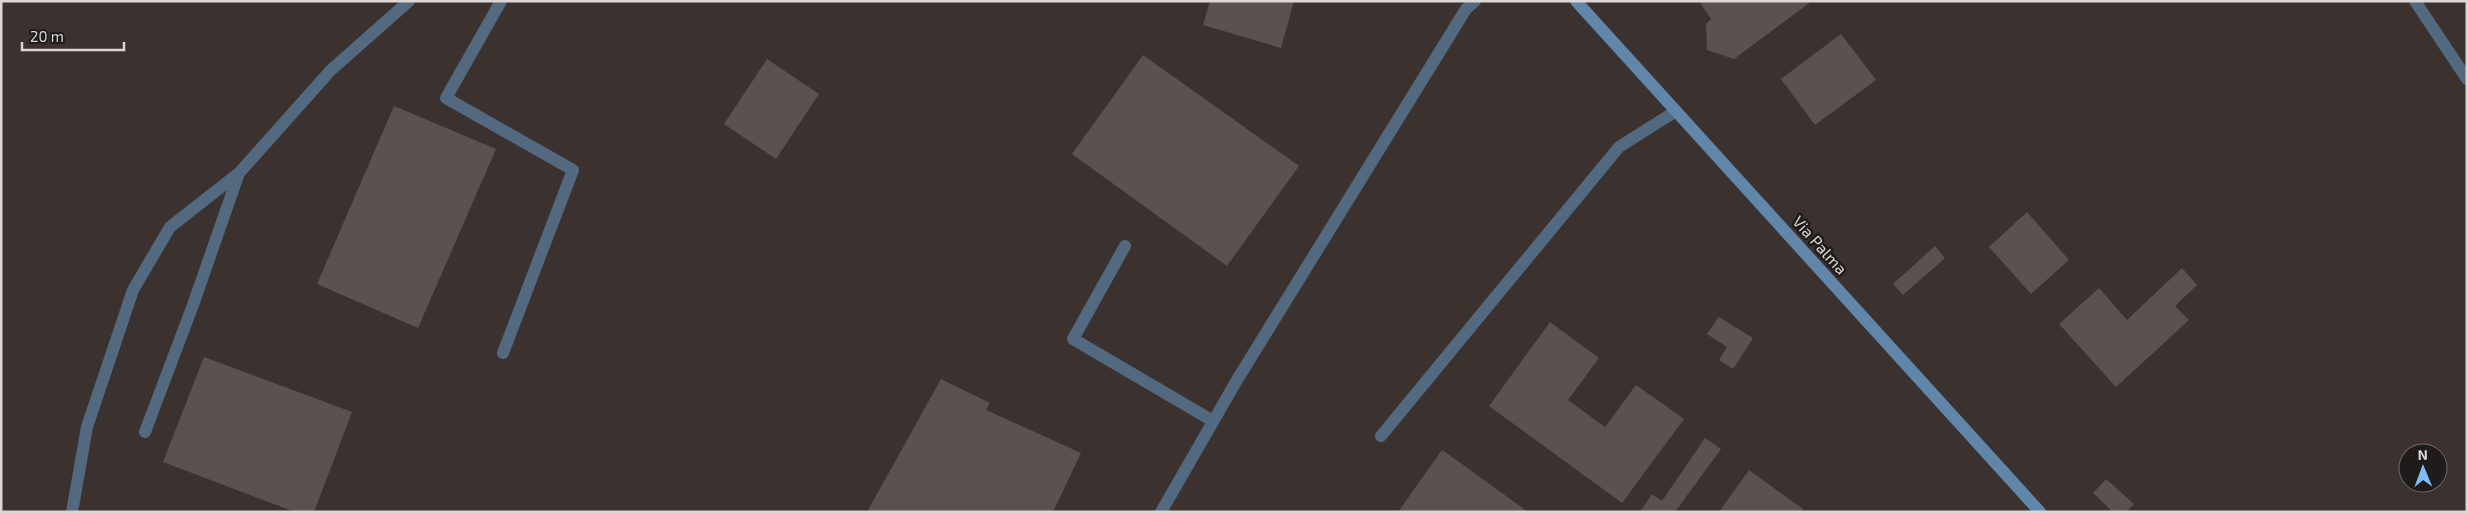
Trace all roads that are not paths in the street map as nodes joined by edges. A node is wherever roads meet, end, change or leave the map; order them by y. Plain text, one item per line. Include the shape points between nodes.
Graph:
1 (409, 1) edge
2 (501, 1) edge
3 (1475, 1) edge
4 (1576, 1) edge
5 (2415, 1) edge
6 (2467, 79) edge
7 (1676, 111) junction
8 (239, 173) junction
9 (1125, 246) dead end
10 (502, 353) dead end
11 (1212, 421) junction
12 (145, 432) dead end
13 (1381, 436) dead end
14 (72, 512) edge
15 (1161, 512) edge
16 (2040, 512) edge

1 - 8 street via 331,70
2 - 10 street via 446,98 573,170
3 - 11 street via 1466,9
4 - 7 main road, Via Palma
5 - 6 street
7 - 13 street via 1619,147
7 - 16 main road, Via Palma
8 - 12 street via 194,305
8 - 14 street via 170,227 133,290 87,427
9 - 11 street via 1073,339
11 - 15 street

